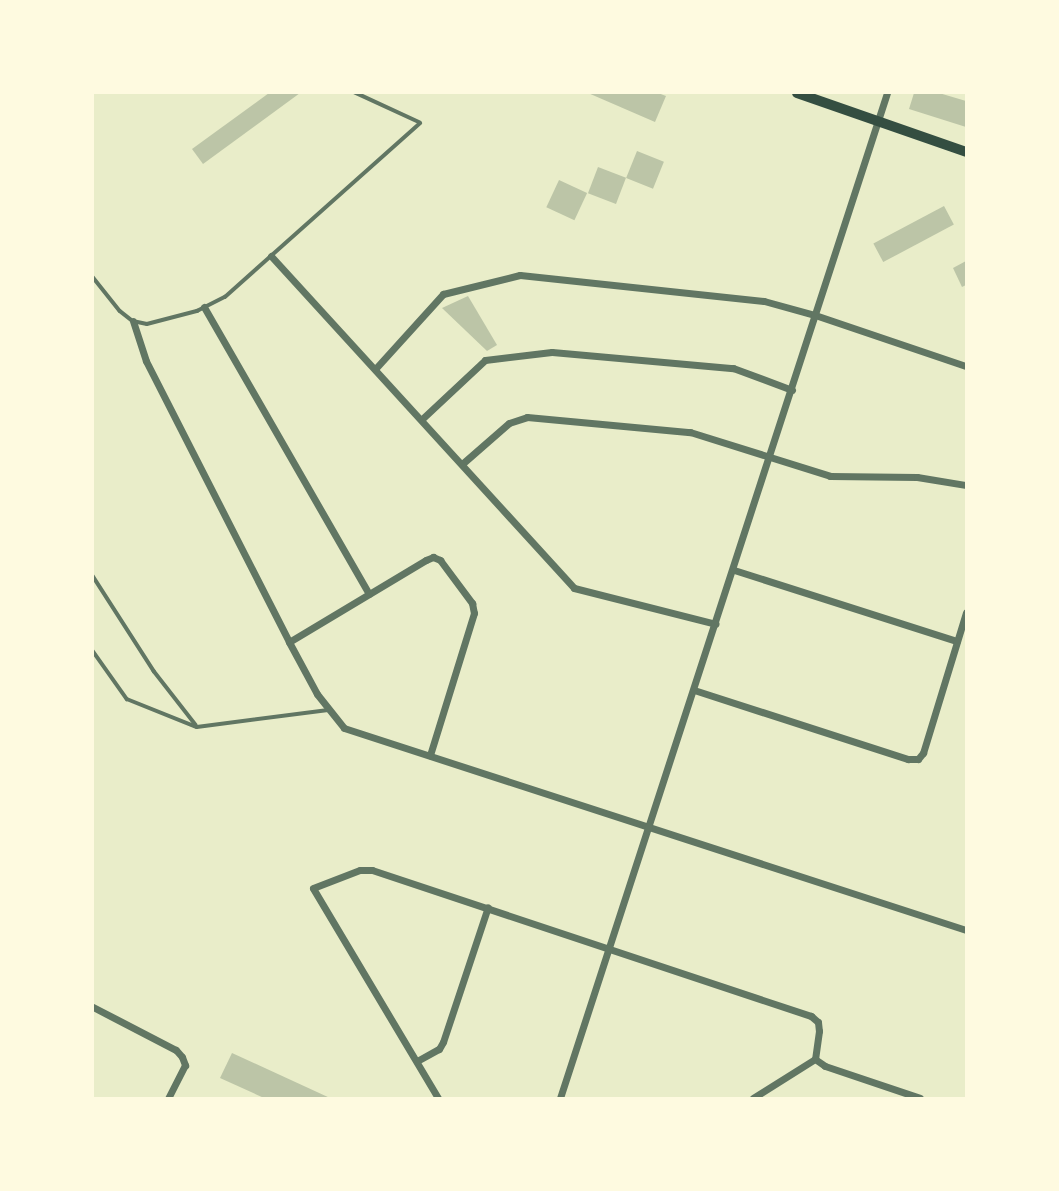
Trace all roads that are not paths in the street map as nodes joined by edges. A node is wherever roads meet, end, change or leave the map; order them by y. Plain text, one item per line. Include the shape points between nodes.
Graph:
1 (355, 93) edge
2 (797, 93) edge
3 (887, 93) edge
4 (878, 122) junction
5 (966, 152) edge
6 (271, 256) junction
7 (93, 277) edge
8 (204, 307) junction
9 (815, 315) junction
10 (133, 321) junction
11 (966, 366) edge
12 (376, 368) junction
13 (792, 390) junction
14 (422, 419) junction
15 (771, 456) junction
16 (462, 464) junction
17 (966, 485) edge
18 (734, 570) junction
19 (93, 576) edge
20 (369, 594) junction
21 (966, 612) edge
22 (716, 624) junction
23 (957, 641) junction
24 (289, 642) junction
25 (93, 651) edge
26 (694, 690) junction
27 (330, 710) junction
28 (197, 727) junction
29 (430, 755) junction
30 (650, 826) junction
31 (488, 908) junction
32 (966, 930) edge
33 (609, 947) junction
34 (93, 1007) edge
35 (816, 1059) junction
36 (416, 1061) junction
37 (168, 1098) edge
38 (438, 1098) edge
39 (560, 1098) edge
40 (753, 1098) edge
41 (920, 1098) edge

1 - 6 lane via 421,123
2 - 4 main road
3 - 4 street
4 - 5 main road
4 - 9 street
6 - 8 lane via 225,297
6 - 12 street
7 - 10 lane
8 - 10 lane via 164,321
8 - 20 street
9 - 11 street
9 - 12 street via 764,302 520,275 443,294
9 - 13 street
10 - 24 street via 146,361
12 - 14 street
13 - 14 street via 733,368 552,352 485,360
13 - 15 street
14 - 16 street
15 - 16 street via 690,432 527,417 509,423
15 - 17 street via 830,476 917,477
15 - 18 street
16 - 22 street via 574,588
18 - 22 street
18 - 23 street
19 - 28 lane via 153,671
20 - 24 street
20 - 29 street via 433,558 440,560 472,603 474,613
21 - 23 street
22 - 26 street
23 - 26 street via 918,759
24 - 27 street
25 - 28 lane via 127,699
26 - 30 street
27 - 28 lane
27 - 29 street via 344,728
29 - 30 street
30 - 32 street
30 - 33 street
31 - 33 street
31 - 36 street via 443,1042
31 - 36 street via 372,870 359,870 313,888
33 - 35 street via 811,1016 818,1022
33 - 39 street
34 - 37 street via 182,1056 184,1065
35 - 40 street
35 - 41 street
36 - 38 street

